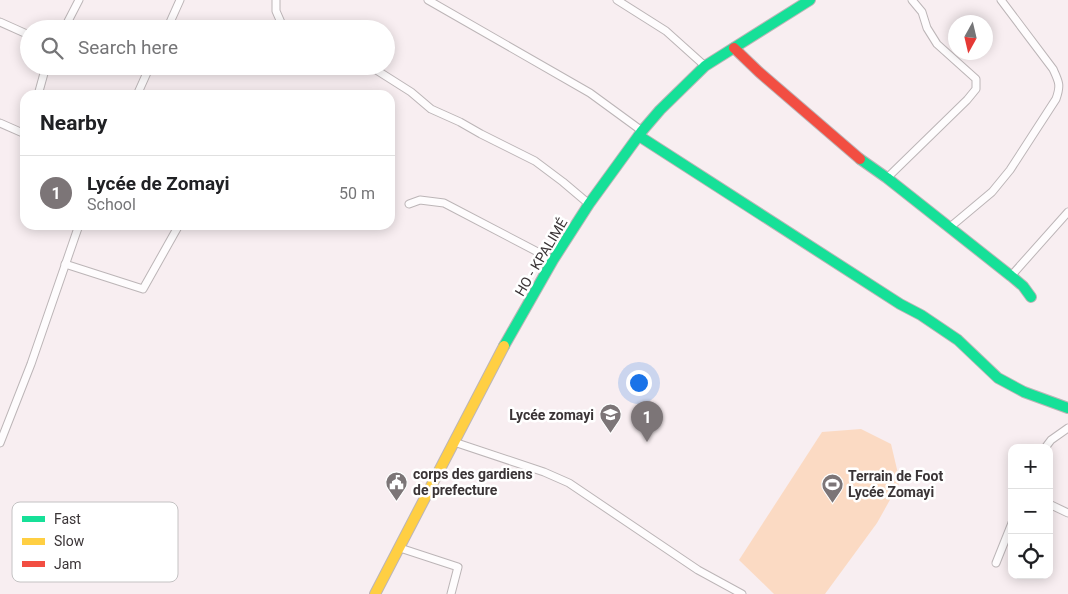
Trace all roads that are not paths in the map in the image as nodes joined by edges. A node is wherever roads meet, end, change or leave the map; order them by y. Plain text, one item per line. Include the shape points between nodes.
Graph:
1 (79, 0) edge
2 (179, 0) edge
3 (276, 0) edge
4 (428, 0) edge
5 (810, 0) edge
6 (912, 0) edge
7 (1000, 0) edge
8 (621, 1) edge
9 (69, 20) edge
10 (171, 20) edge
11 (280, 20) edge
12 (0, 22) edge
13 (20, 31) edge
14 (734, 48) junction
15 (705, 66) junction
16 (44, 75) edge
17 (146, 75) edge
18 (384, 75) edge
19 (39, 90) edge
20 (139, 90) edge
21 (0, 123) edge
22 (20, 132) edge
23 (641, 133) junction
24 (887, 178) junction
25 (409, 204) dead end
26 (589, 204) junction
27 (1068, 212) edge
28 (949, 228) junction
29 (77, 230) edge
30 (176, 230) edge
31 (553, 260) junction
32 (65, 264) junction
33 (1011, 276) junction
34 (1030, 297) dead end
35 (1068, 408) edge
36 (1068, 428) edge
37 (454, 442) junction
38 (0, 443) edge
39 (1048, 444) edge
40 (1053, 506) edge
41 (1068, 513) edge
42 (1008, 533) edge
43 (400, 548) junction
44 (996, 563) dead end
45 (375, 594) edge
46 (451, 594) edge
47 (742, 594) edge

1 - 9 street
2 - 10 street
3 - 11 street
4 - 23 street via 590,93
5 - 14 street, HO - KPALIMÉ
6 - 24 street via 922,12 926,28 937,44 972,73 977,84 967,100
7 - 28 street via 1053,69 1059,81 1059,91 1010,170 992,192
8 - 15 street via 666,31
12 - 13 street
14 - 15 street, HO - KPALIMÉ
14 - 24 street via 857,157
15 - 23 street, HO - KPALIMÉ
16 - 19 street
17 - 20 street
18 - 26 street via 431,109 535,161
21 - 22 street
23 - 26 street, HO - KPALIMÉ
23 - 35 street via 900,304 922,315 958,340 998,378 1024,392
24 - 28 street
25 - 31 street via 420,200 444,204
26 - 31 street, HO - KPALIMÉ
27 - 33 street
28 - 33 street
29 - 32 street
30 - 32 street via 143,289
31 - 37 street, HO - KPALIMÉ
32 - 38 street
33 - 34 street
36 - 39 street
37 - 43 street, HO - KPALIMÉ
37 - 47 street via 569,483 698,570
40 - 41 street
42 - 44 street
43 - 45 street, HO - KPALIMÉ
43 - 46 street via 458,567

